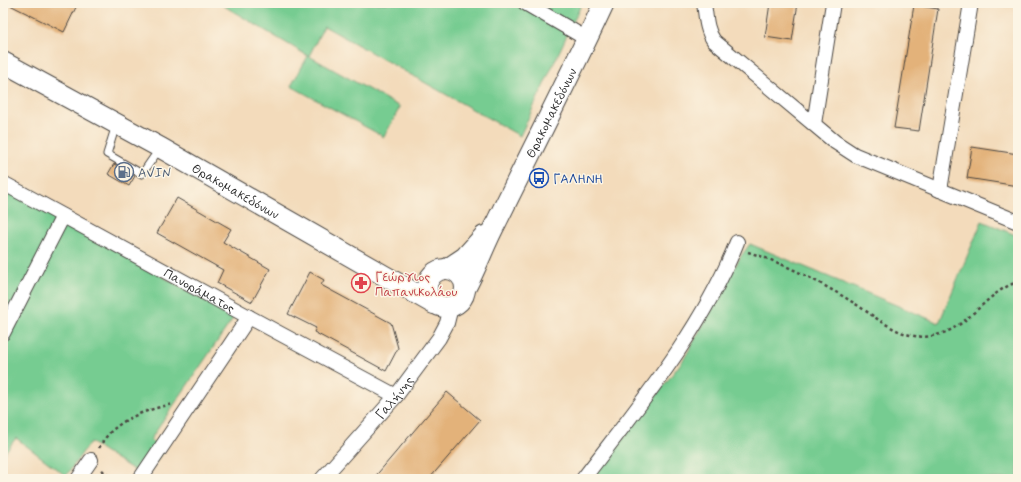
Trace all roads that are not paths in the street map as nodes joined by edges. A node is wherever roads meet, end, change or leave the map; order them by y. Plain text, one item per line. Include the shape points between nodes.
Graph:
1 (525, 3) edge
2 (604, 3) edge
3 (704, 3) edge
4 (833, 3) edge
5 (970, 3) edge
6 (587, 39) junction
7 (3, 62) edge
8 (116, 123) junction
9 (814, 124) junction
10 (161, 148) junction
11 (3, 183) edge
12 (940, 190) junction
13 (63, 216) junction
14 (496, 222) junction
15 (1018, 222) edge
16 (735, 246) road end
17 (439, 273) junction
18 (383, 275) junction
19 (465, 289) junction
20 (443, 305) junction
21 (249, 317) junction
22 (3, 333) edge
23 (396, 396) junction
24 (91, 460) road end
25 (78, 479) edge
26 (140, 479) edge
27 (322, 479) edge
28 (583, 479) edge

1 - 6 street
2 - 6 main road, Θρακομακεδόνων
3 - 9 street via 709,34 714,41
4 - 9 street
5 - 12 street
6 - 14 main road, Θρακομακεδόνων
7 - 8 main road, Θρακομακεδόνων
8 - 10 main road, Θρακομακεδόνων
8 - 10 lane via 107,154 142,174
9 - 12 street via 850,152
10 - 18 main road, Θρακομακεδόνων
11 - 13 street, Πανοράματος
12 - 15 street
13 - 21 street, Πανοράματος
13 - 22 street
14 - 17 main road, Θρακομακεδόνων via 465,257
14 - 19 main road, Θρακομακεδόνων
16 - 28 street via 718,284 678,351
17 - 18 main road, Θρακομακεδόνων
17 - 19 main road via 458,274
17 - 20 main road via 428,281 426,287 427,294
18 - 20 main road, Θρακομακεδόνων
19 - 20 main road, Θρακομακεδόνων via 458,303
20 - 23 street, Γαλήνης via 447,323 439,338
21 - 23 street, Πανοράματος
21 - 26 street
23 - 27 street, Γαλήνης
24 - 25 street

